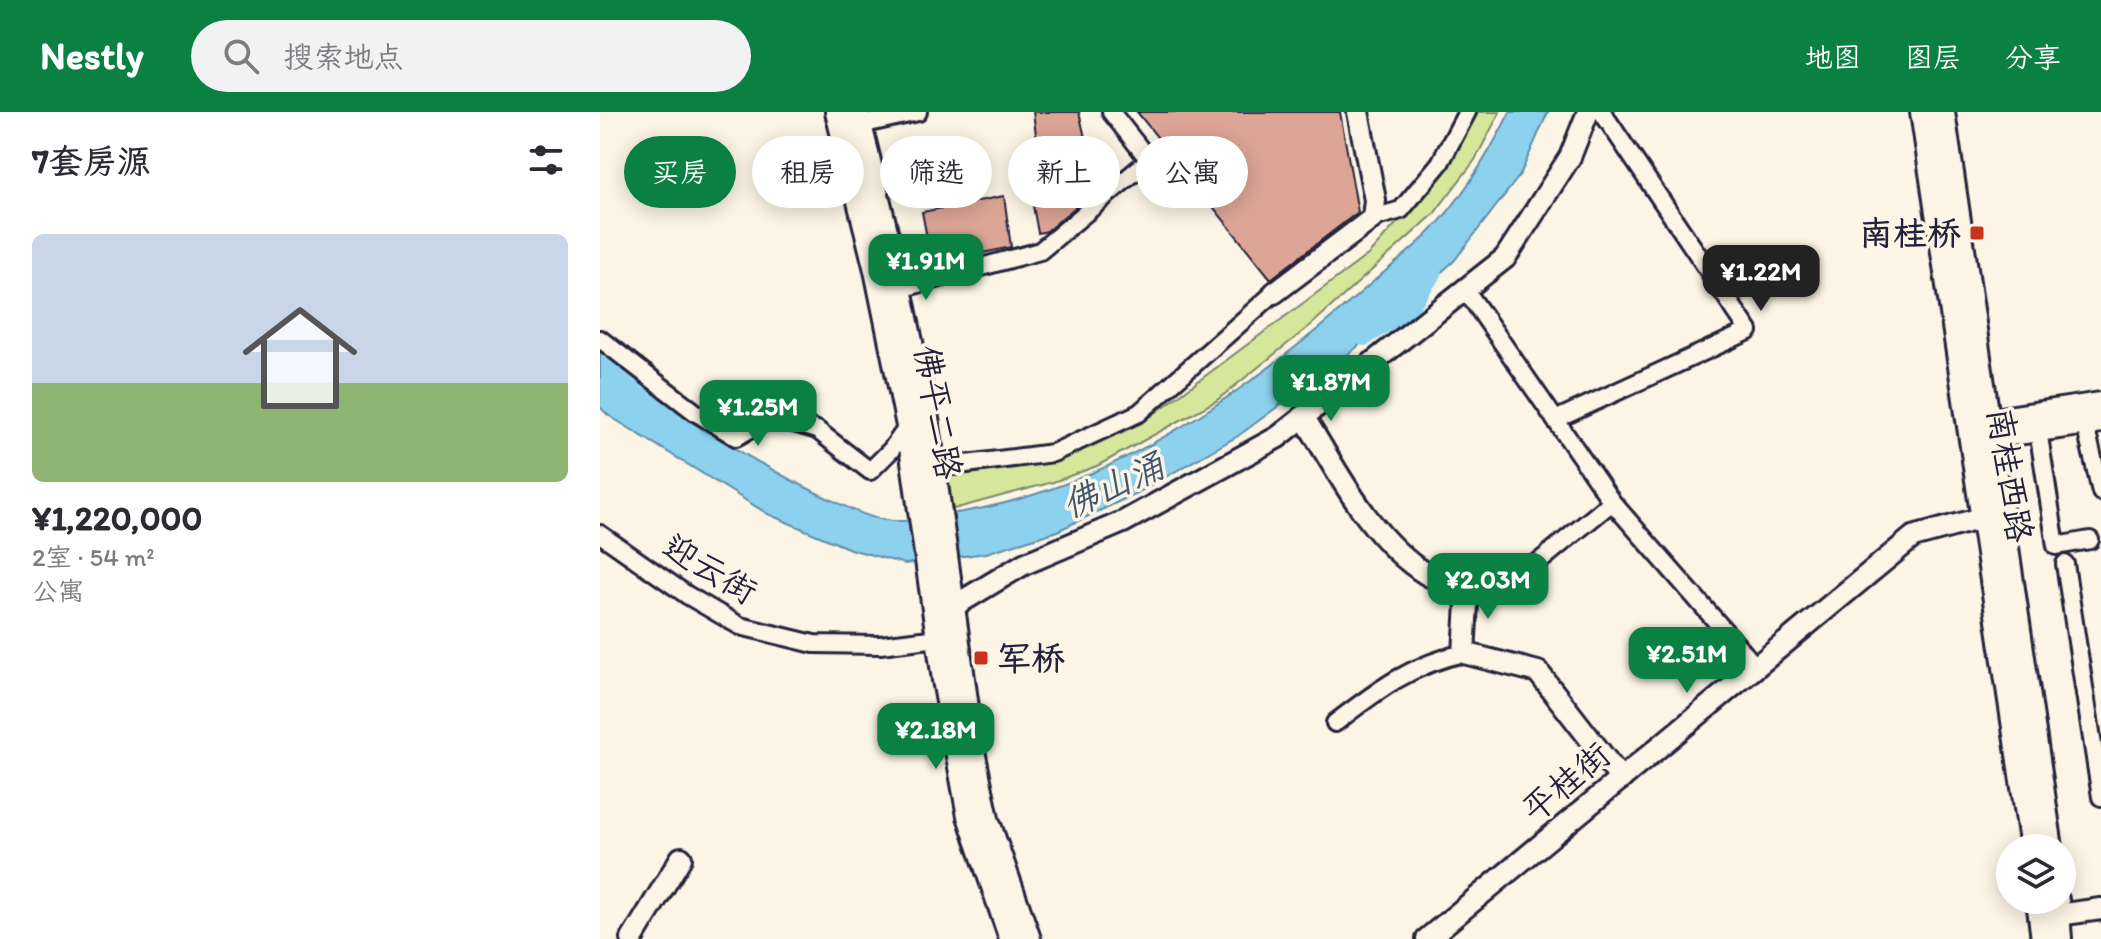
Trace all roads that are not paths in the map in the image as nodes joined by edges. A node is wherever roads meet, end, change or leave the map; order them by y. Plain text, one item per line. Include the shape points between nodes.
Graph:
1 (837, 112) edge
2 (918, 112) edge
3 (1111, 112) edge
4 (1358, 112) edge
5 (1467, 112) edge
6 (1588, 112) edge
7 (1602, 112) edge
8 (1922, 112) edge
9 (1943, 112) edge
10 (859, 119) edge
11 (1373, 218) junction
12 (900, 289) junction
13 (1465, 289) junction
14 (1274, 293) joint
15 (600, 339) edge
16 (2092, 414) edge
17 (1303, 416) junction
18 (1555, 420) junction
19 (908, 426) junction
20 (1989, 429) junction
21 (2038, 430) junction
22 (935, 468) junction
23 (2101, 492) edge
24 (1612, 502) junction
25 (930, 505) junction
26 (1982, 518) junction
27 (600, 534) edge
28 (2090, 540) dead end
29 (2065, 564) dead end
30 (941, 584) junction
31 (1468, 587) junction
32 (954, 606) junction
33 (938, 638) junction
34 (1464, 653) junction
35 (1756, 667) junction
36 (1335, 723) dead end
37 (1621, 779) junction
38 (2101, 797) edge
39 (2030, 834) edge
40 (2049, 834) edge
41 (681, 858) dead end
42 (2076, 908) edge
43 (2101, 909) edge
44 (2040, 914) edge
45 (2058, 914) edge
46 (632, 939) edge
47 (1011, 939) edge
48 (1029, 939) edge
49 (1427, 939) edge
50 (2043, 939) edge
51 (2060, 939) edge

1 - 19 main road, 佛平二路
2 - 10 street
3 - 12 street via 1149,160 1125,181 1040,251
4 - 11 street via 1375,200
5 - 11 street via 1440,163 1401,210
6 - 13 street via 1570,157 1505,258
7 - 18 street via 1749,331
8 - 26 main road, 南桂西路
9 - 20 main road, 南桂西路
10 - 12 main road, 佛平二路
11 - 14 street
12 - 22 main road, 佛平二路
13 - 17 street
13 - 18 street
14 - 22 street via 1139,413 1053,453
15 - 19 street via 736,437 773,417 817,430 870,471
16 - 20 main road
16 - 21 main road
16 - 23 street
17 - 31 street via 1365,514 1394,547 1427,575
17 - 32 street via 1278,437 1201,480 1123,522 1024,564
18 - 24 street
19 - 25 main road, 佛平二路
20 - 21 main road
20 - 40 main road, 南桂西路
21 - 28 street via 2056,546
22 - 25 main road, 佛平二路
24 - 31 street via 1540,561 1502,582
24 - 35 street
25 - 30 main road
26 - 35 street, 平桂街 via 1913,537
26 - 39 main road, 南桂西路
27 - 33 street, 迎云街 via 740,626 814,644 880,645
29 - 38 street
30 - 32 main road
30 - 33 main road
31 - 34 street
32 - 48 main road via 987,819
33 - 47 main road via 969,816
34 - 36 street via 1392,680
34 - 37 street via 1538,672
35 - 37 street, 平桂街
37 - 49 street, 平桂街
41 - 46 street
42 - 43 street
44 - 50 main road
45 - 51 main road

